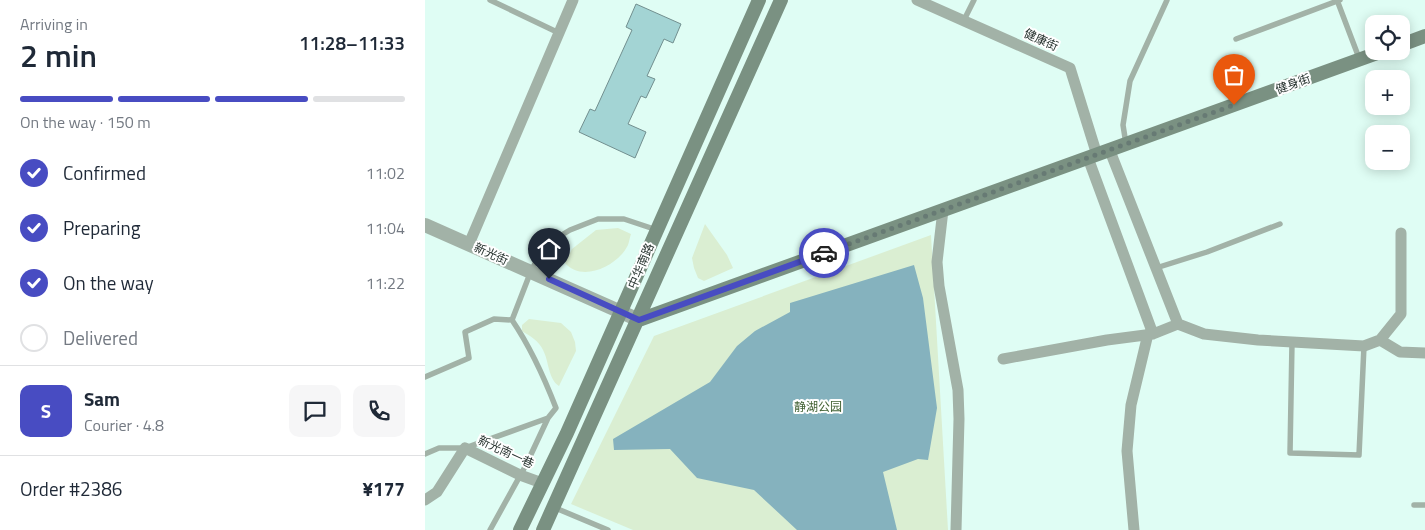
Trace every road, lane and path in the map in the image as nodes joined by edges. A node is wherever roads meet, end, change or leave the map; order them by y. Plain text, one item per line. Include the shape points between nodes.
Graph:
1 (490, 0) edge
2 (573, 0) edge
3 (759, 0) edge
4 (781, 0) edge
5 (917, 0) edge
6 (974, 0) edge
7 (1167, 0) edge
8 (1338, 0) edge
9 (964, 20) junction
10 (559, 33) junction
11 (1425, 36) edge
12 (1236, 38) dead end
13 (1410, 42) edge
14 (1365, 58) edge
15 (1360, 60) junction
16 (1126, 144) junction
17 (1098, 155) junction
18 (943, 210) junction
19 (1280, 224) dead end
20 (425, 225) edge
21 (657, 230) junction
22 (1401, 232) dead end
23 (469, 244) junction
24 (1156, 268) junction
25 (531, 271) junction
26 (621, 312) junction
27 (512, 320) junction
28 (639, 320) junction
29 (1178, 324) junction
30 (1150, 334) junction
31 (1380, 340) junction
32 (1292, 343) junction
33 (1364, 346) junction
34 (1425, 353) edge
35 (1003, 358) dead end
36 (425, 377) edge
37 (548, 418) junction
38 (465, 448) junction
39 (425, 454) edge
40 (520, 475) junction
41 (542, 483) junction
42 (425, 500) edge
43 (1414, 505) dead end
44 (1425, 505) edge
45 (553, 507) junction
46 (490, 530) edge
47 (520, 530) edge
48 (543, 530) edge
49 (608, 530) edge
50 (956, 530) edge
51 (1134, 530) edge

1 - 10 lane
2 - 10 street
3 - 21 main road, 中华南路
4 - 28 main road, 中华南路
5 - 9 street, 健康街
6 - 9 lane
7 - 16 lane via 1131,80 1123,125
8 - 12 lane
8 - 15 lane
9 - 17 street, 健康街 via 1070,68
10 - 23 street
11 - 13 main road
14 - 15 main road, 健身街
15 - 16 main road, 健身街
16 - 17 main road, 健身街
17 - 18 main road, 健身街
17 - 24 street
17 - 30 street
18 - 28 main road, 健身街
18 - 50 street via 937,262 958,390
19 - 24 lane
20 - 23 street, 新光街
21 - 25 lane via 625,218 598,219 545,245
21 - 26 main road, 中华南路
22 - 31 street via 1401,314
23 - 25 street, 新光街
24 - 29 street
25 - 26 street, 新光街
25 - 27 lane
26 - 28 street, 新光街
26 - 41 main road, 中华南路
27 - 36 lane via 494,318 465,332 469,358
27 - 37 lane via 533,353 556,408
28 - 45 main road, 中华南路
29 - 30 street
29 - 32 street via 1204,334
30 - 35 street
30 - 51 street via 1131,406 1127,451
31 - 33 street
31 - 34 street via 1400,352
32 - 33 street
32 - 33 lane via 1290,453 1359,455
37 - 38 lane
37 - 40 lane
38 - 39 lane via 439,448
38 - 40 street, 新光南一巷
38 - 42 street, 新光南一巷 via 437,492
40 - 41 street, 新光南一巷
40 - 46 lane
41 - 47 main road, 中华南路
43 - 44 lane
45 - 48 main road, 中华南路
45 - 49 lane

